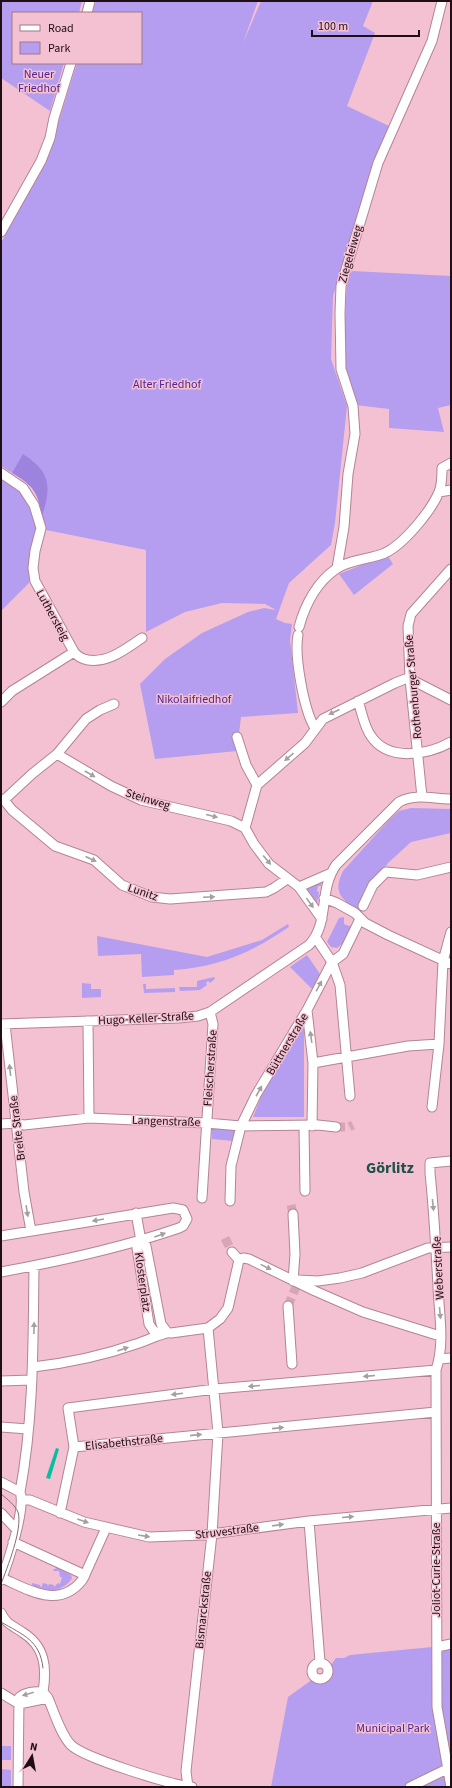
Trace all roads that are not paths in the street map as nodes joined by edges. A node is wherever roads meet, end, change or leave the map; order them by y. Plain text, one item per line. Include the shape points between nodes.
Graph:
1 (90, 1) edge
2 (442, 1) edge
3 (86, 12) edge
4 (71, 64) edge
5 (1, 232) edge
6 (451, 463) edge
7 (1, 473) edge
8 (451, 490) edge
9 (439, 492) junction
10 (337, 568) junction
11 (451, 569) edge
12 (142, 638) dead end
13 (74, 652) junction
14 (410, 679) junction
15 (451, 700) edge
16 (358, 701) junction
17 (1, 702) edge
18 (114, 704) dead end
19 (315, 728) junction
20 (237, 737) dead end
21 (451, 742) edge
22 (56, 754) junction
23 (419, 754) junction
24 (257, 785) junction
25 (422, 796) junction
26 (451, 799) edge
27 (3, 800) edge
28 (245, 828) junction
29 (451, 867) edge
30 (331, 873) junction
31 (287, 879) junction
32 (299, 887) junction
33 (324, 898) junction
34 (360, 914) junction
35 (322, 919) junction
36 (451, 932) edge
37 (316, 938) junction
38 (332, 962) junction
39 (447, 963) edge
40 (307, 1010) junction
41 (210, 1012) junction
42 (88, 1021) junction
43 (3, 1024) edge
44 (439, 1044) junction
45 (347, 1058) junction
46 (313, 1064) junction
47 (350, 1096) dead end
48 (432, 1107) dead end
49 (89, 1118) junction
50 (206, 1122) junction
51 (16, 1123) junction
52 (1, 1124) edge
53 (335, 1125) tunnel mouth
54 (241, 1126) junction
55 (308, 1126) junction
56 (451, 1161) edge
57 (305, 1191) dead end
58 (202, 1198) dead end
59 (230, 1201) dead end
60 (136, 1213) junction
61 (293, 1214) tunnel mouth
62 (31, 1231) junction
63 (1, 1236) edge
64 (141, 1241) junction
65 (437, 1246) junction
66 (451, 1247) edge
67 (232, 1252) tunnel mouth
68 (238, 1260) junction
69 (34, 1266) junction
70 (1, 1272) edge
71 (294, 1284) junction
72 (288, 1306) tunnel mouth
73 (208, 1328) junction
74 (164, 1333) junction
75 (440, 1336) junction
76 (451, 1358) edge
77 (439, 1359) junction
78 (292, 1364) dead end
79 (33, 1366) junction
80 (436, 1370) junction
81 (32, 1380) junction
82 (1, 1381) edge
83 (215, 1389) junction
84 (436, 1412) junction
85 (1, 1427) edge
86 (28, 1429) junction
87 (218, 1433) junction
88 (74, 1447) junction
89 (1, 1482) edge
90 (21, 1496) junction
91 (451, 1508) edge
92 (436, 1510) junction
93 (60, 1512) junction
94 (1, 1513) edge
95 (310, 1521) junction
96 (106, 1528) junction
97 (16, 1529) junction
98 (212, 1534) junction
99 (13, 1542) junction
100 (85, 1574) junction
101 (1, 1580) edge
102 (3, 1618) edge
103 (451, 1644) edge
104 (437, 1647) junction
105 (320, 1662) dead end
106 (1, 1693) edge
107 (46, 1695) junction
108 (19, 1704) junction
109 (449, 1769) edge
110 (18, 1787) edge
111 (188, 1787) edge
112 (192, 1787) edge
113 (410, 1787) edge
114 (451, 1787) edge

1 - 3 street
2 - 10 street, Ziegeleiweg via 432,40 378,163 341,286 340,369 353,406 355,434
4 - 5 street via 41,161
6 - 9 street via 442,468
7 - 13 street, Luthersteig via 23,488 34,504 41,528 35,551 35,580
8 - 9 street
9 - 10 street via 402,542 385,553
10 - 19 street via 322,580 307,605 299,631 297,660 309,719
11 - 14 street, Rothenburger Straße via 410,619
12 - 13 street via 115,656 103,660 81,658
13 - 17 street via 12,691
14 - 15 street
14 - 16 street via 395,683
14 - 23 street, Rothenburger Straße
16 -> 19 street via 329,714
16 - 23 street via 367,730 376,743 400,753
18 - 22 street via 86,719
19 -> 24 street via 305,743
20 - 24 street via 246,765
21 - 23 street
22 - 27 street
22 -> 28 street, Steinweg via 141,800 232,821
23 - 25 street, Rothenburger Straße
24 - 28 street
25 - 26 street
25 - 30 street via 398,802
27 -> 31 street, Lunitz via 55,846 94,860 122,885 161,899 266,892
28 -> 31 street via 269,864
29 - 34 street, Büttnerstraße via 417,875 386,872 373,885
30 - 32 street
30 - 33 street
31 - 32 street
32 -> 35 street
33 - 34 street
33 - 35 street
34 - 38 street, Büttnerstraße via 343,954
34 - 39 street via 365,923
35 - 37 street
36 - 39 street
37 - 38 street
37 - 41 street, Hugo-Keller-Straße
40 -> 38 street, Büttnerstraße
38 - 45 street via 340,985
39 - 44 street
46 -> 40 street
54 -> 40 street, Büttnerstraße via 256,1095
41 - 42 street, Hugo-Keller-Straße via 179,1018
41 - 50 street, Fleischerstraße via 213,1024
42 - 43 street, Hugo-Keller-Straße
42 - 49 street
51 -> 43 street, Breite Straße
44 - 45 street via 401,1047
44 - 48 street
45 - 46 street
45 - 47 street
46 - 55 street
49 - 50 street, Langenstraße
49 - 51 street, Langenstraße via 24,1125
50 - 54 street, Langenstraße
50 - 58 street, Fleischerstraße
51 - 52 street, Langenstraße
51 -> 62 street, Breite Straße
53 - 55 street, Langenstraße
54 - 55 street, Langenstraße
54 - 59 street, Büttnerstraße via 232,1166
55 - 57 street
56 -> 65 street, Weberstraße via 430,1163
60 -> 62 street
60 - 64 street, Klosterplatz
64 -> 60 street via 183,1226 186,1215 183,1210 173,1208
61 - 71 street
62 - 63 street
64 - 69 street
64 - 74 street, Klosterplatz via 146,1246
65 - 66 street
65 - 71 street via 362,1273
65 -> 75 street, Weberstraße
67 - 68 street
68 -> 71 street via 249,1259
68 - 73 street via 228,1308 220,1319
69 - 70 street
79 -> 69 street
71 - 75 street via 363,1312
72 - 78 street
73 - 74 street
73 - 83 street
79 -> 74 street via 59,1364 117,1351
75 - 77 street, Weberstraße
76 - 77 street
77 - 80 street, Weberstraße
79 - 81 street
80 -> 83 street, Elisabethstraße
80 - 84 street, Joliot-Curie-Straße
81 - 82 street
81 - 86 street
83 - 87 street
83 -> 88 street, Elisabethstraße via 68,1408
87 -> 84 street, Elisabethstraße
84 - 92 street, Joliot-Curie-Straße
85 - 86 street
86 - 90 street
88 -> 87 street, Elisabethstraße
87 - 98 street, Bismarckstraße
88 - 93 street
89 - 90 street, Struvestraße
90 - 93 street, Struvestraße
90 - 97 street
91 - 92 street, Struvestraße
95 -> 92 street, Struvestraße
92 - 104 street, Joliot-Curie-Straße
93 -> 96 street, Struvestraße
94 - 97 street
98 -> 95 street, Struvestraße
95 - 105 street
96 -> 98 street, Struvestraße via 149,1537
96 - 100 street
97 - 99 street
98 - 111 street, Bismarckstraße via 186,1771
99 - 100 street
99 - 101 street
100 - 101 street via 74,1588 50,1596
102 - 107 street via 37,1644 43,1659
103 - 104 street
104 - 109 street, Joliot-Curie-Straße via 438,1707
106 - 108 street
107 - 108 street via 38,1691 23,1694 20,1696
107 - 111 street via 70,1744 80,1752 146,1776
108 - 110 street
109 - 113 street
109 - 114 street, Joliot-Curie-Straße
111 - 112 street

